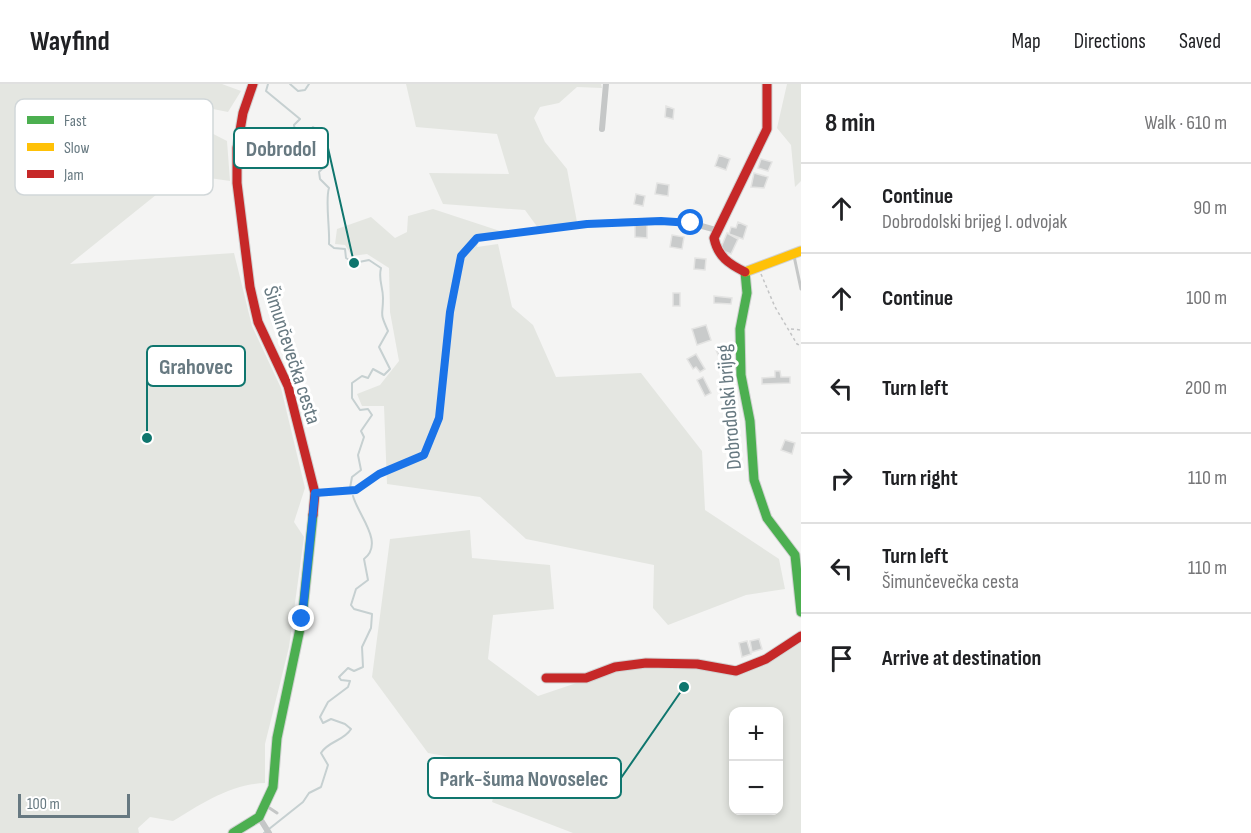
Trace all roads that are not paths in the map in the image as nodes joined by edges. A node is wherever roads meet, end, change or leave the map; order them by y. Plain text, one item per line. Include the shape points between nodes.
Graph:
1 (253, 84) edge
2 (606, 84) edge
3 (767, 84) edge
4 (602, 129) dead end
5 (587, 224) road end
6 (716, 230) junction
7 (797, 252) edge
8 (745, 272) junction
9 (801, 289) edge
10 (801, 612) edge
11 (801, 636) edge
12 (546, 678) dead end
13 (266, 806) junction
14 (277, 813) dead end
15 (259, 817) junction
16 (233, 833) edge
17 (269, 833) edge

1 - 13 street, Šimunčevečka cesta via 237,148 237,183 250,287 258,322 288,386 315,493 302,619 277,738 273,787
2 - 4 street
3 - 6 street via 768,120 762,142
5 - 6 street via 661,221
6 - 8 street via 719,256
7 - 8 street
7 - 9 lane
8 - 10 street, Dobrodolski brijeg via 741,375 756,490 767,518 795,555
11 - 12 street via 766,659 736,671 697,664 646,663 615,667 586,678
13 - 14 lane
13 - 15 street, Šimunčevečka cesta
15 - 16 street, Šimunčevečka cesta
15 - 17 street

